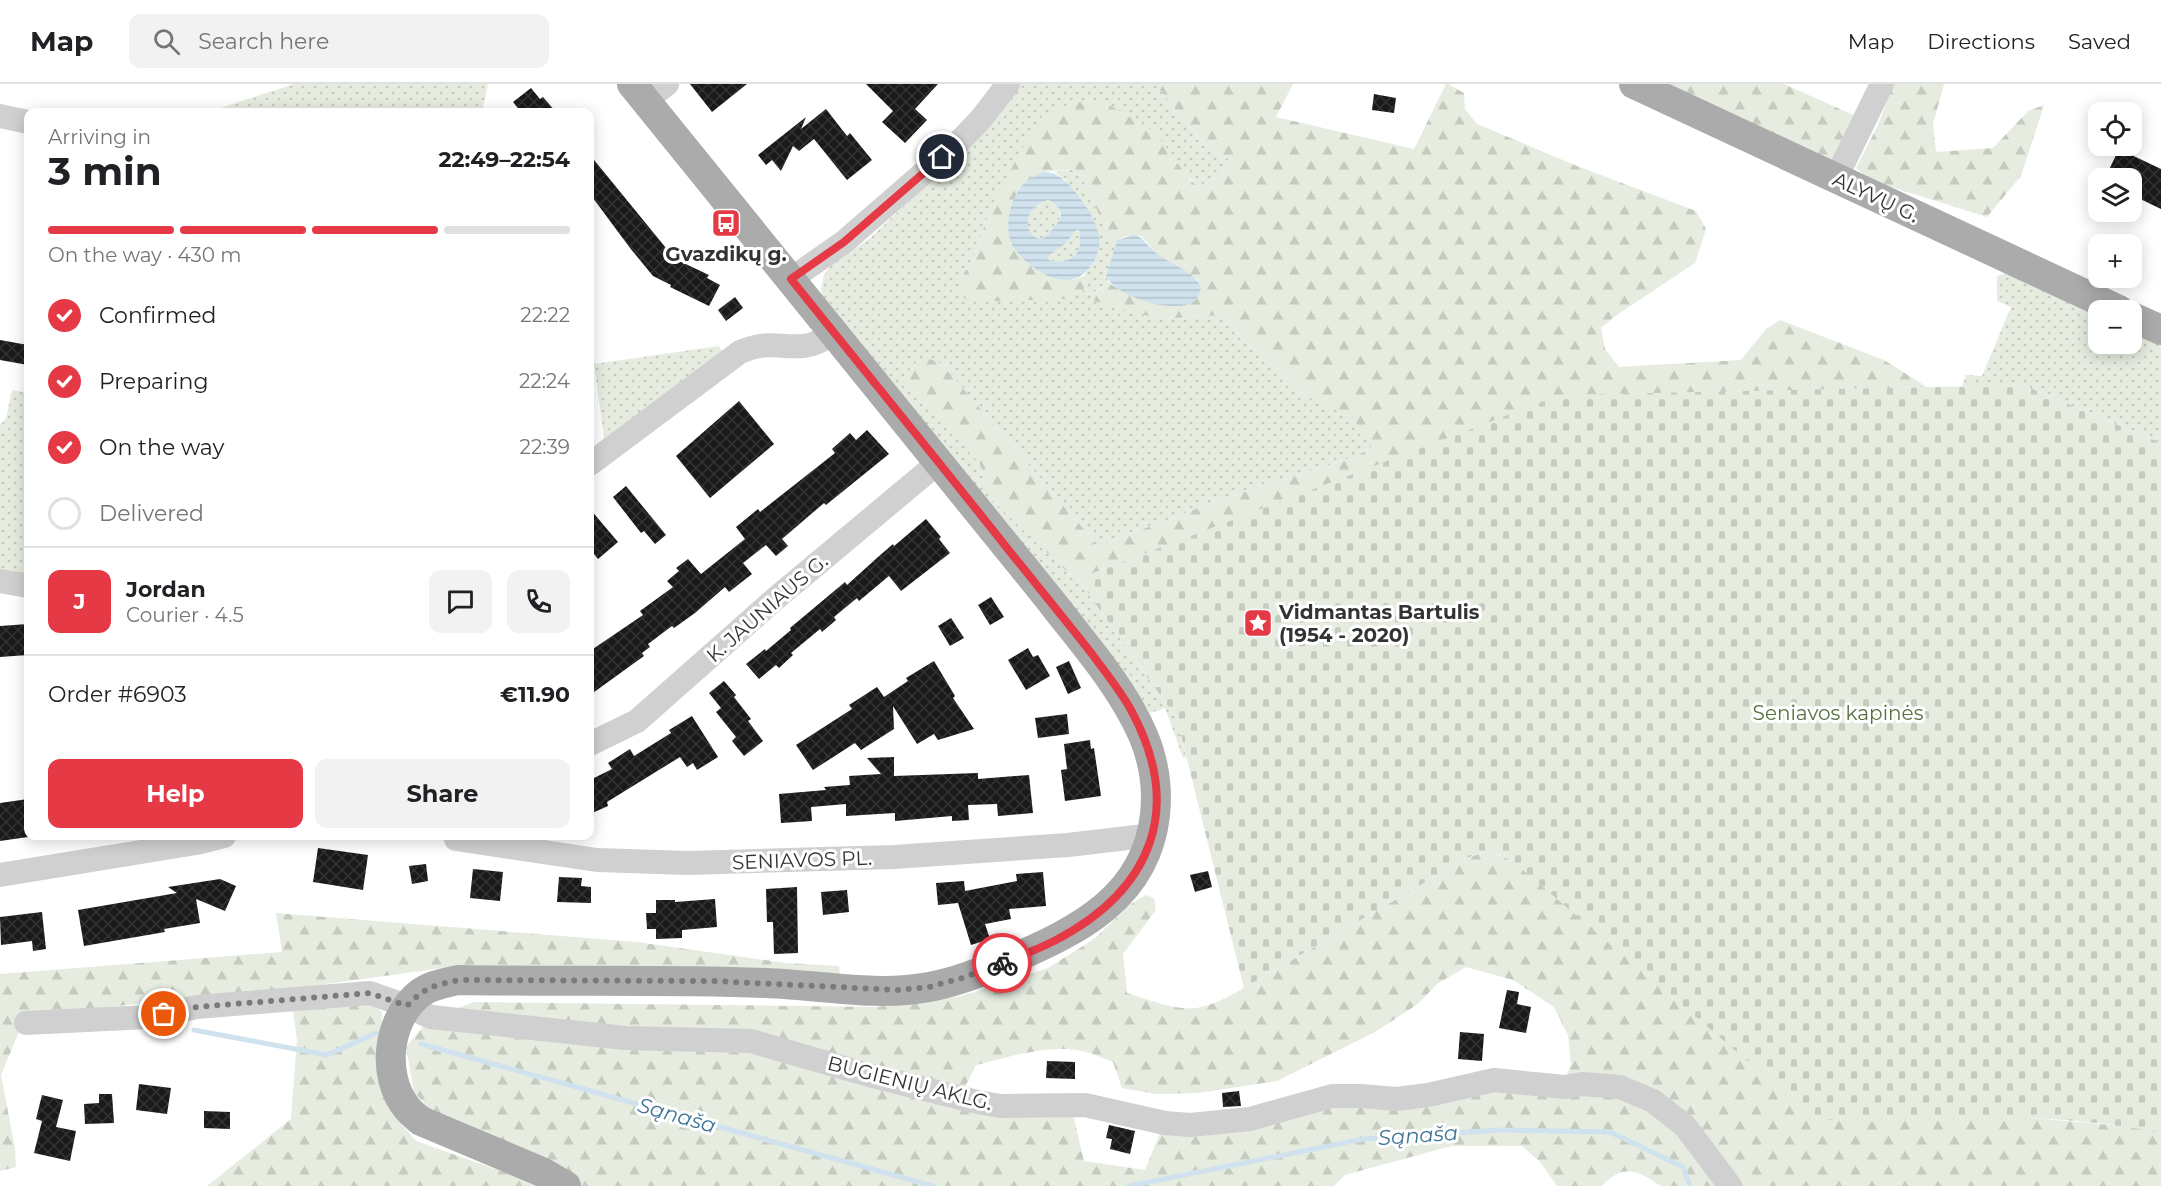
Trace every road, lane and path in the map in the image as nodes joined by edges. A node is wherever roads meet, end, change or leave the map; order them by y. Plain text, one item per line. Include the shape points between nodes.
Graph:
1 (1008, 84) edge
2 (1634, 84) edge
3 (1882, 84) edge
4 (648, 90) edge
5 (0, 116) edge
6 (24, 121) edge
7 (1836, 178) junction
8 (791, 279) junction
9 (2097, 300) edge
10 (2142, 321) edge
11 (2161, 330) edge
12 (834, 333) junction
13 (594, 461) edge
14 (939, 462) junction
15 (0, 580) edge
16 (24, 585) edge
17 (594, 742) edge
18 (1153, 835) junction
19 (208, 840) edge
20 (463, 840) edge
21 (0, 875) edge
22 (407, 1006) junction
23 (26, 1023) dead end
24 (566, 1186) edge
25 (1730, 1186) edge

1 - 8 street via 957,144 844,242
2 - 7 main road, ALYVŲ G.
3 - 7 street
4 - 8 main road
5 - 6 street
7 - 9 main road, ALYVŲ G.
8 - 12 main road
10 - 11 main road
12 - 13 street via 805,346 754,345 740,351
12 - 14 main road
14 - 17 street, K. JAUNIAUS G. via 637,721
14 - 18 main road via 1050,600 1130,708 1155,776
15 - 16 street
18 - 20 street, SENIAVOS PL. via 894,857 688,863 597,860
18 - 22 main road via 1130,882 1086,921 1026,953 929,987 862,990 713,981 458,980 430,987
19 - 21 street
22 - 23 street, BUGIENIŲ AKLG. via 370,993 197,1007 148,1017
22 - 24 main road via 395,1029 390,1052 393,1078 407,1108 421,1121
22 - 25 street, BUGIENIŲ AKLG. via 431,1017 625,1038 751,1041 973,1101 1000,1106 1085,1105 1190,1125 1250,1119 1332,1096 1396,1099 1494,1080 1565,1088 1582,1084 1620,1087 1653,1101 1685,1126

